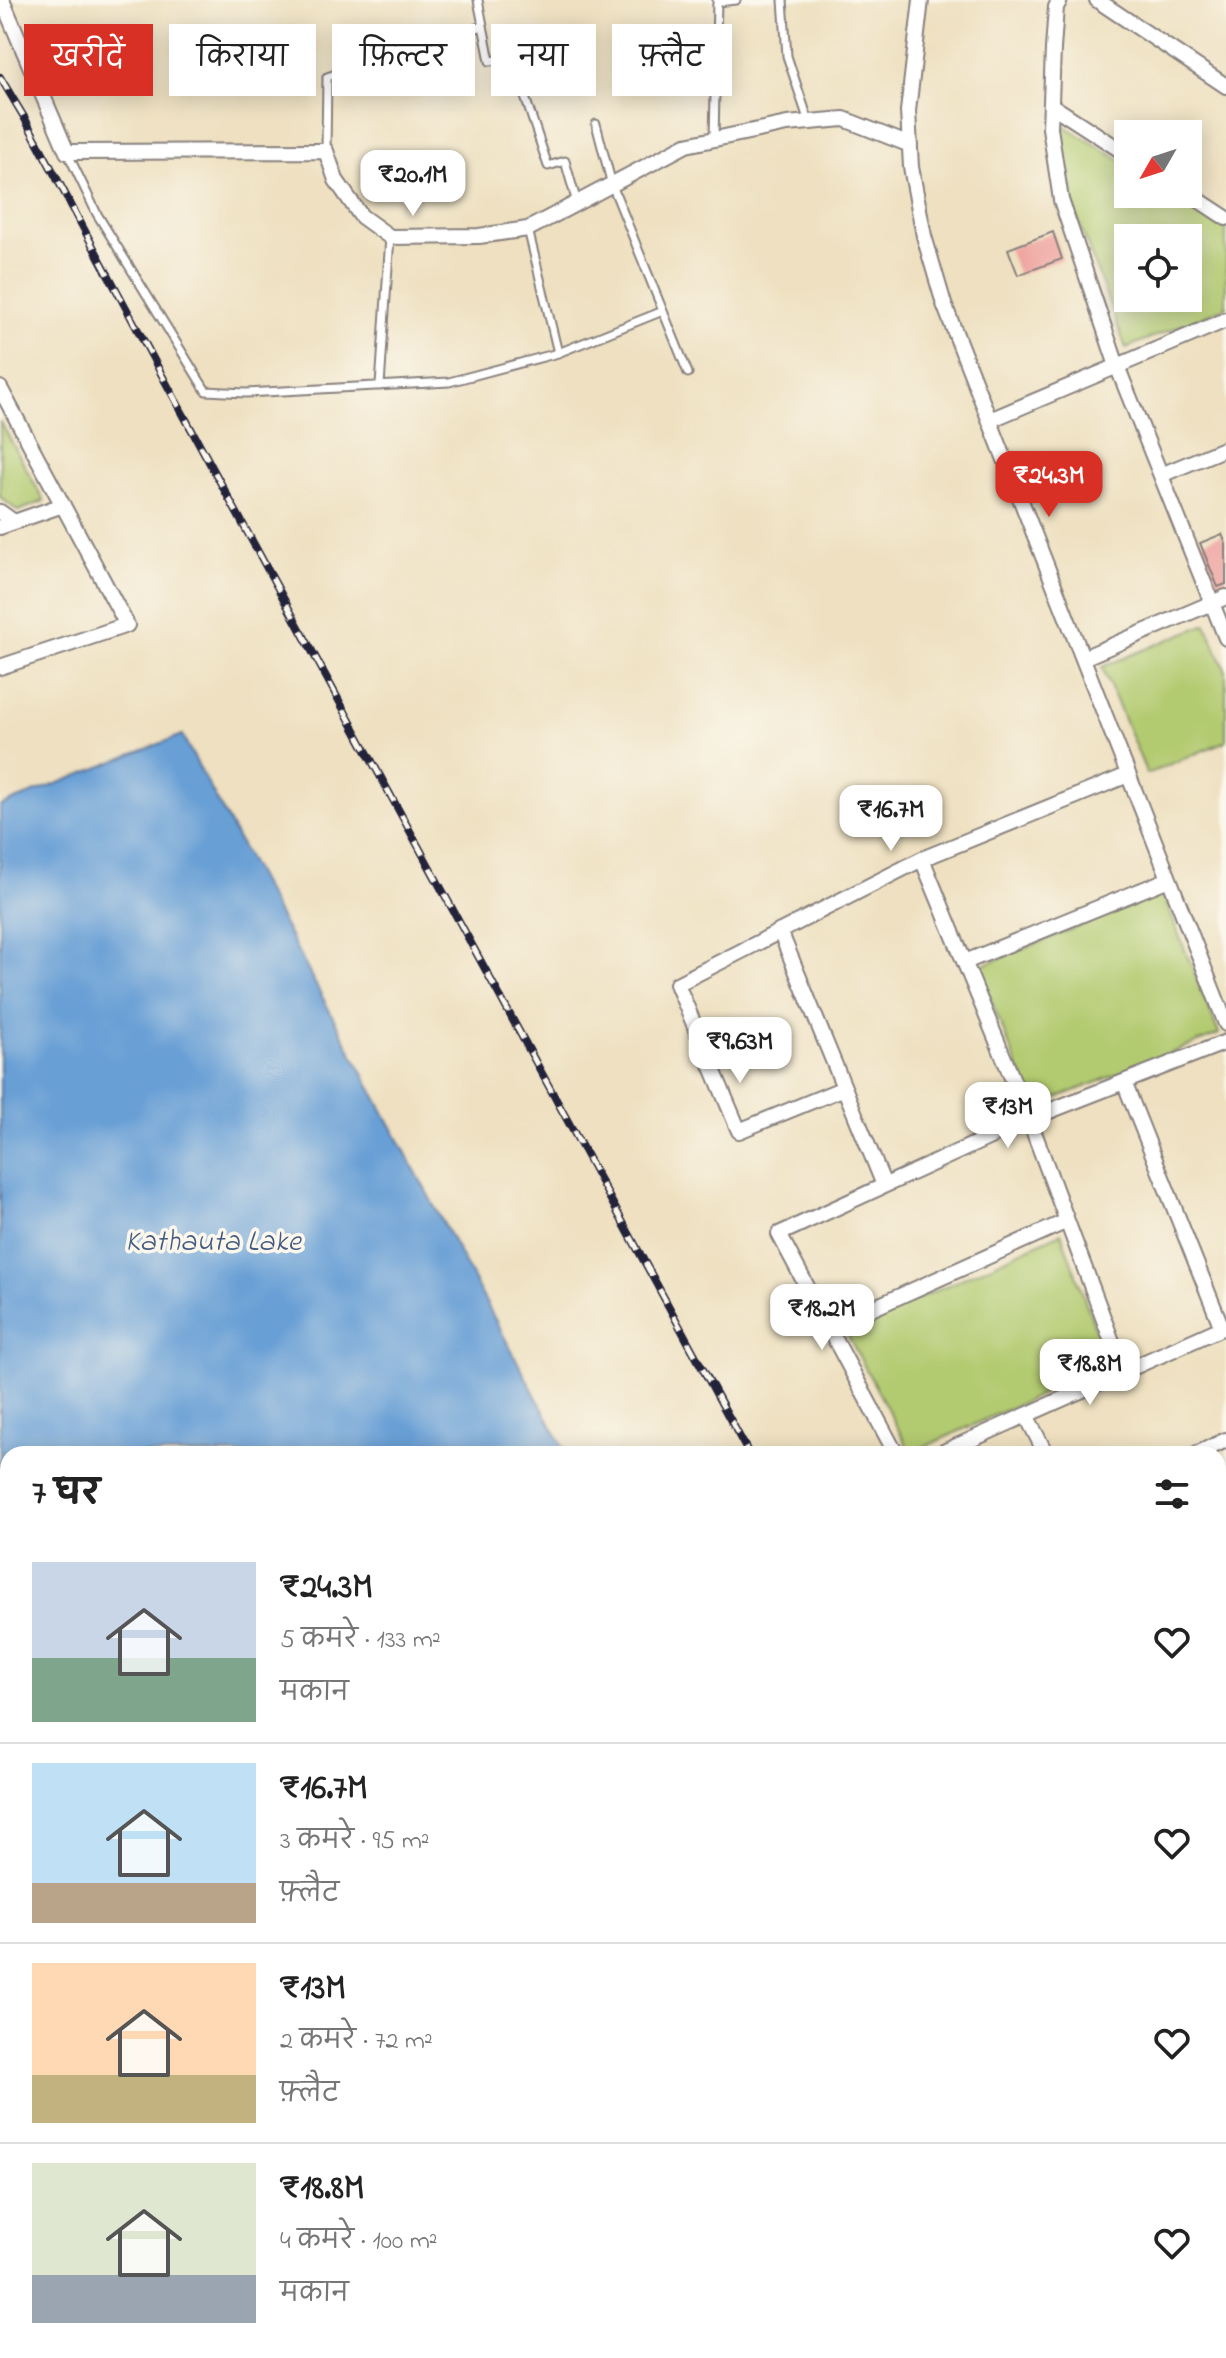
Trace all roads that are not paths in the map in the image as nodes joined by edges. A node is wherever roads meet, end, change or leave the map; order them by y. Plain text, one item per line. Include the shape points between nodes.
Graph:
1 (2, 0) edge
2 (478, 0) edge
3 (736, 0) edge
4 (783, 0) edge
5 (921, 0) edge
6 (1060, 0) edge
7 (1097, 0) edge
8 (717, 1) edge
9 (483, 26) junction
10 (1226, 86) edge
11 (1051, 105) junction
12 (809, 122) junction
13 (596, 124) dead end
14 (714, 139) junction
15 (910, 145) junction
16 (1114, 146) edge
17 (326, 151) junction
18 (67, 152) junction
19 (612, 185) junction
20 (1202, 202) edge
21 (577, 203) junction
22 (1226, 218) edge
23 (528, 229) junction
24 (390, 237) junction
25 (663, 311) junction
26 (1226, 320) edge
27 (558, 353) junction
28 (1117, 366) junction
29 (688, 373) dead end
30 (380, 386) junction
31 (0, 388) edge
32 (990, 420) junction
33 (1226, 448) edge
34 (1161, 475) junction
35 (63, 505) junction
36 (0, 512) edge
37 (7, 525) edge
38 (1226, 597) edge
39 (1211, 603) junction
40 (1226, 638) edge
41 (1083, 658) junction
42 (0, 667) edge
43 (1128, 775) junction
44 (922, 859) junction
45 (1169, 879) junction
46 (780, 931) junction
47 (965, 962) junction
48 (1226, 1024) edge
49 (1226, 1042) edge
50 (1124, 1082) junction
51 (844, 1088) junction
52 (1029, 1119) junction
53 (884, 1185) junction
54 (1067, 1221) junction
55 (831, 1327) junction
56 (1224, 1327) edge
57 (1123, 1371) junction
58 (1026, 1415) junction
59 (892, 1446) edge
60 (957, 1446) edge
61 (1042, 1446) edge

1 - 18 street
2 - 9 lane
3 - 8 lane
4 - 12 lane via 787,56
5 - 15 street via 908,111
6 - 11 street
7 - 10 street
8 - 14 lane
9 - 17 lane via 327,77
9 - 21 lane via 490,61 519,57 529,84 521,85 548,166 565,161
11 - 16 street
11 - 28 street via 1061,200
12 - 14 street
12 - 15 street via 844,119
13 - 19 lane
14 - 19 street via 686,145
15 - 32 street via 924,236 944,304
17 - 18 street
17 - 24 street via 336,180 361,216
18 - 30 lane via 97,214 206,391
19 - 21 street
19 - 25 lane
20 - 22 street
21 - 23 street
23 - 24 street via 479,236
23 - 27 lane
24 - 30 lane
25 - 27 lane
25 - 29 lane
26 - 28 street
27 - 30 lane via 449,382
28 - 32 street
28 - 34 street
31 - 35 street
32 - 41 street
33 - 34 street
34 - 39 street
35 - 37 street
35 - 42 street via 127,625
36 - 37 street
38 - 39 street
39 - 40 street
39 - 41 street
41 - 43 street
43 - 44 street
43 - 45 street
44 - 46 street
44 - 47 street
45 - 47 street
45 - 48 street
46 - 51 street
46 - 51 street via 677,984 739,1131
47 - 52 street
49 - 50 street
50 - 52 street
50 - 56 street
51 - 53 street
52 - 53 street
52 - 54 street
53 - 55 street via 779,1234
54 - 55 street
54 - 57 street
55 - 59 street
56 - 57 street
57 - 58 street
58 - 60 street
58 - 61 street

